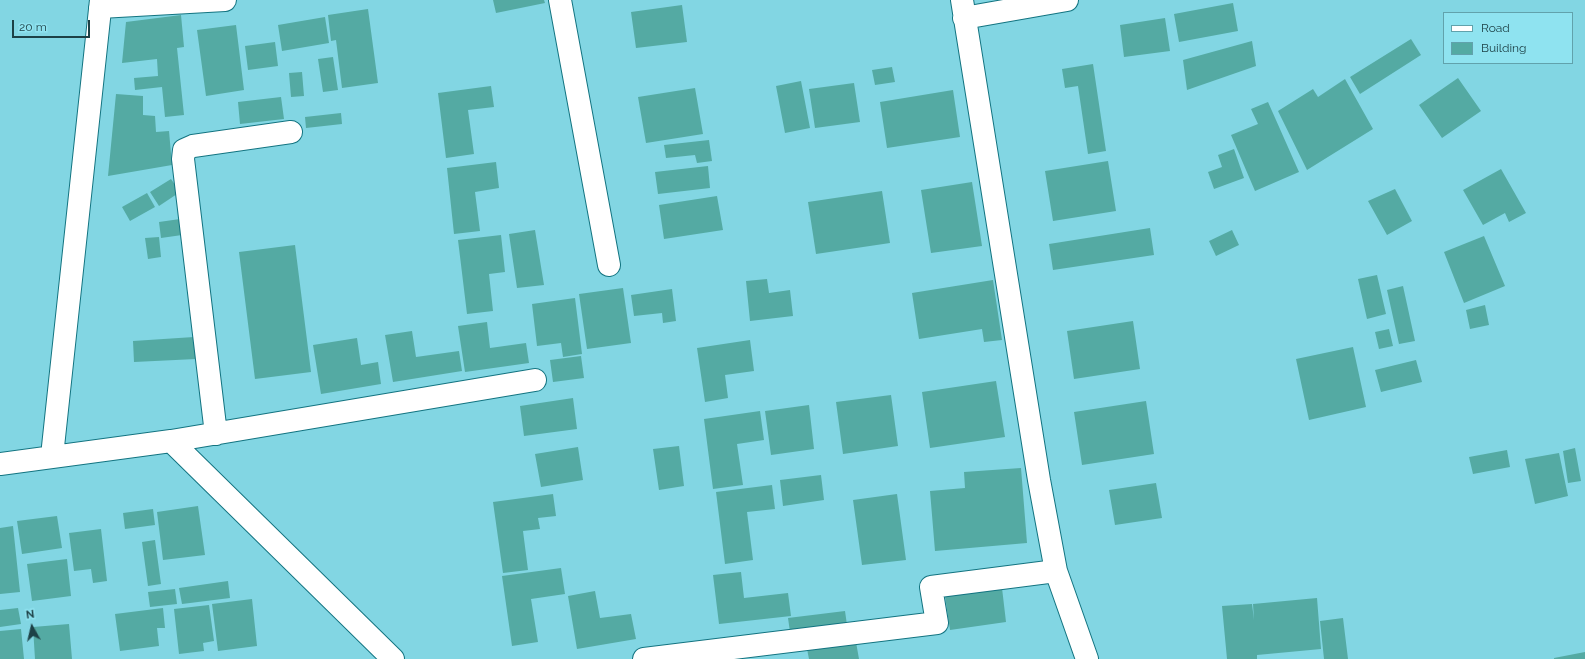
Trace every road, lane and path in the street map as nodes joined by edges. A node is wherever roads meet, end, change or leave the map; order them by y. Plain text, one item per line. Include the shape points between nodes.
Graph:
1 (225, 0) edge
2 (560, 0) edge
3 (1067, 0) edge
4 (100, 4) edge
5 (963, 9) edge
6 (291, 132) dead end
7 (609, 265) dead end
8 (535, 380) dead end
9 (216, 434) junction
10 (171, 441) junction
11 (52, 456) junction
12 (0, 464) edge
13 (1056, 570) junction
14 (393, 659) edge
15 (644, 659) edge
16 (1087, 659) edge

1 - 4 street
2 - 7 street
3 - 5 street
4 - 11 street
5 - 13 street via 1039,480
6 - 9 street via 193,146 184,150 182,160
8 - 9 street
9 - 10 street
10 - 11 street
10 - 14 street
11 - 12 street
13 - 15 street via 931,587 937,623
13 - 16 street

